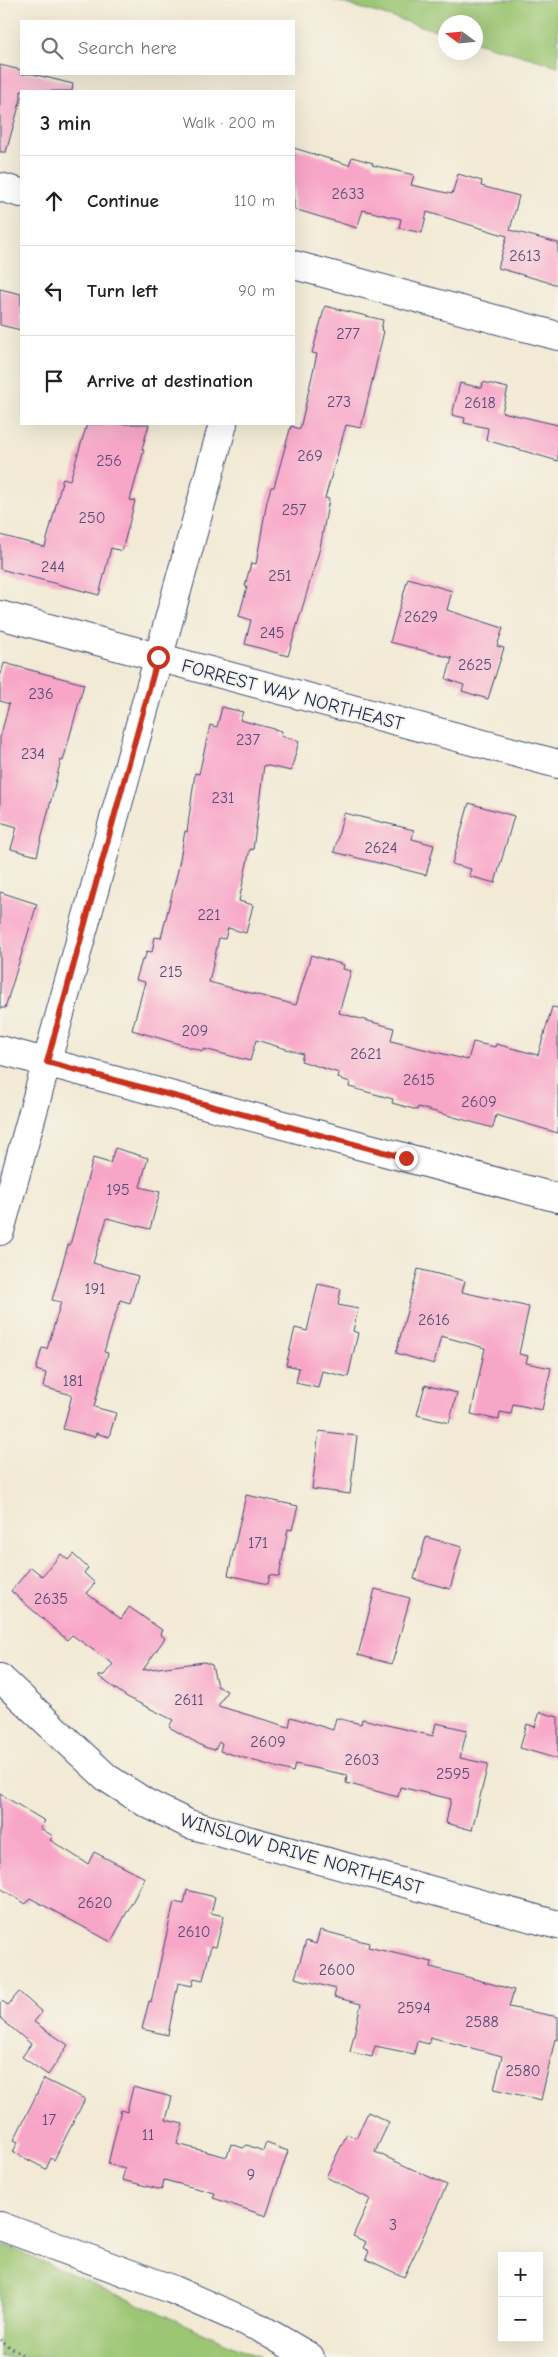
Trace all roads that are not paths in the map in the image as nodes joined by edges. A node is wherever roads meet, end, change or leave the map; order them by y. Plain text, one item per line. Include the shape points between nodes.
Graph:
1 (0, 187) edge
2 (20, 193) edge
3 (295, 266) edge
4 (558, 336) edge
5 (223, 425) edge
6 (0, 615) edge
7 (158, 657) junction
8 (558, 764) edge
9 (0, 1050) edge
10 (47, 1062) junction
11 (558, 1198) edge
12 (0, 1231) edge
13 (0, 1678) edge
14 (558, 1925) edge
15 (0, 2226) edge
16 (310, 2357) edge

1 - 2 street
3 - 4 street
5 - 7 street
6 - 7 street, FORREST WAY NORTHEAST
7 - 8 street, FORREST WAY NORTHEAST
7 - 10 street
9 - 10 street
10 - 11 street
10 - 12 street
13 - 14 street, WINSLOW DRIVE NORTHEAST via 107,1778 146,1803 189,1824
15 - 16 street via 172,2289 260,2328

